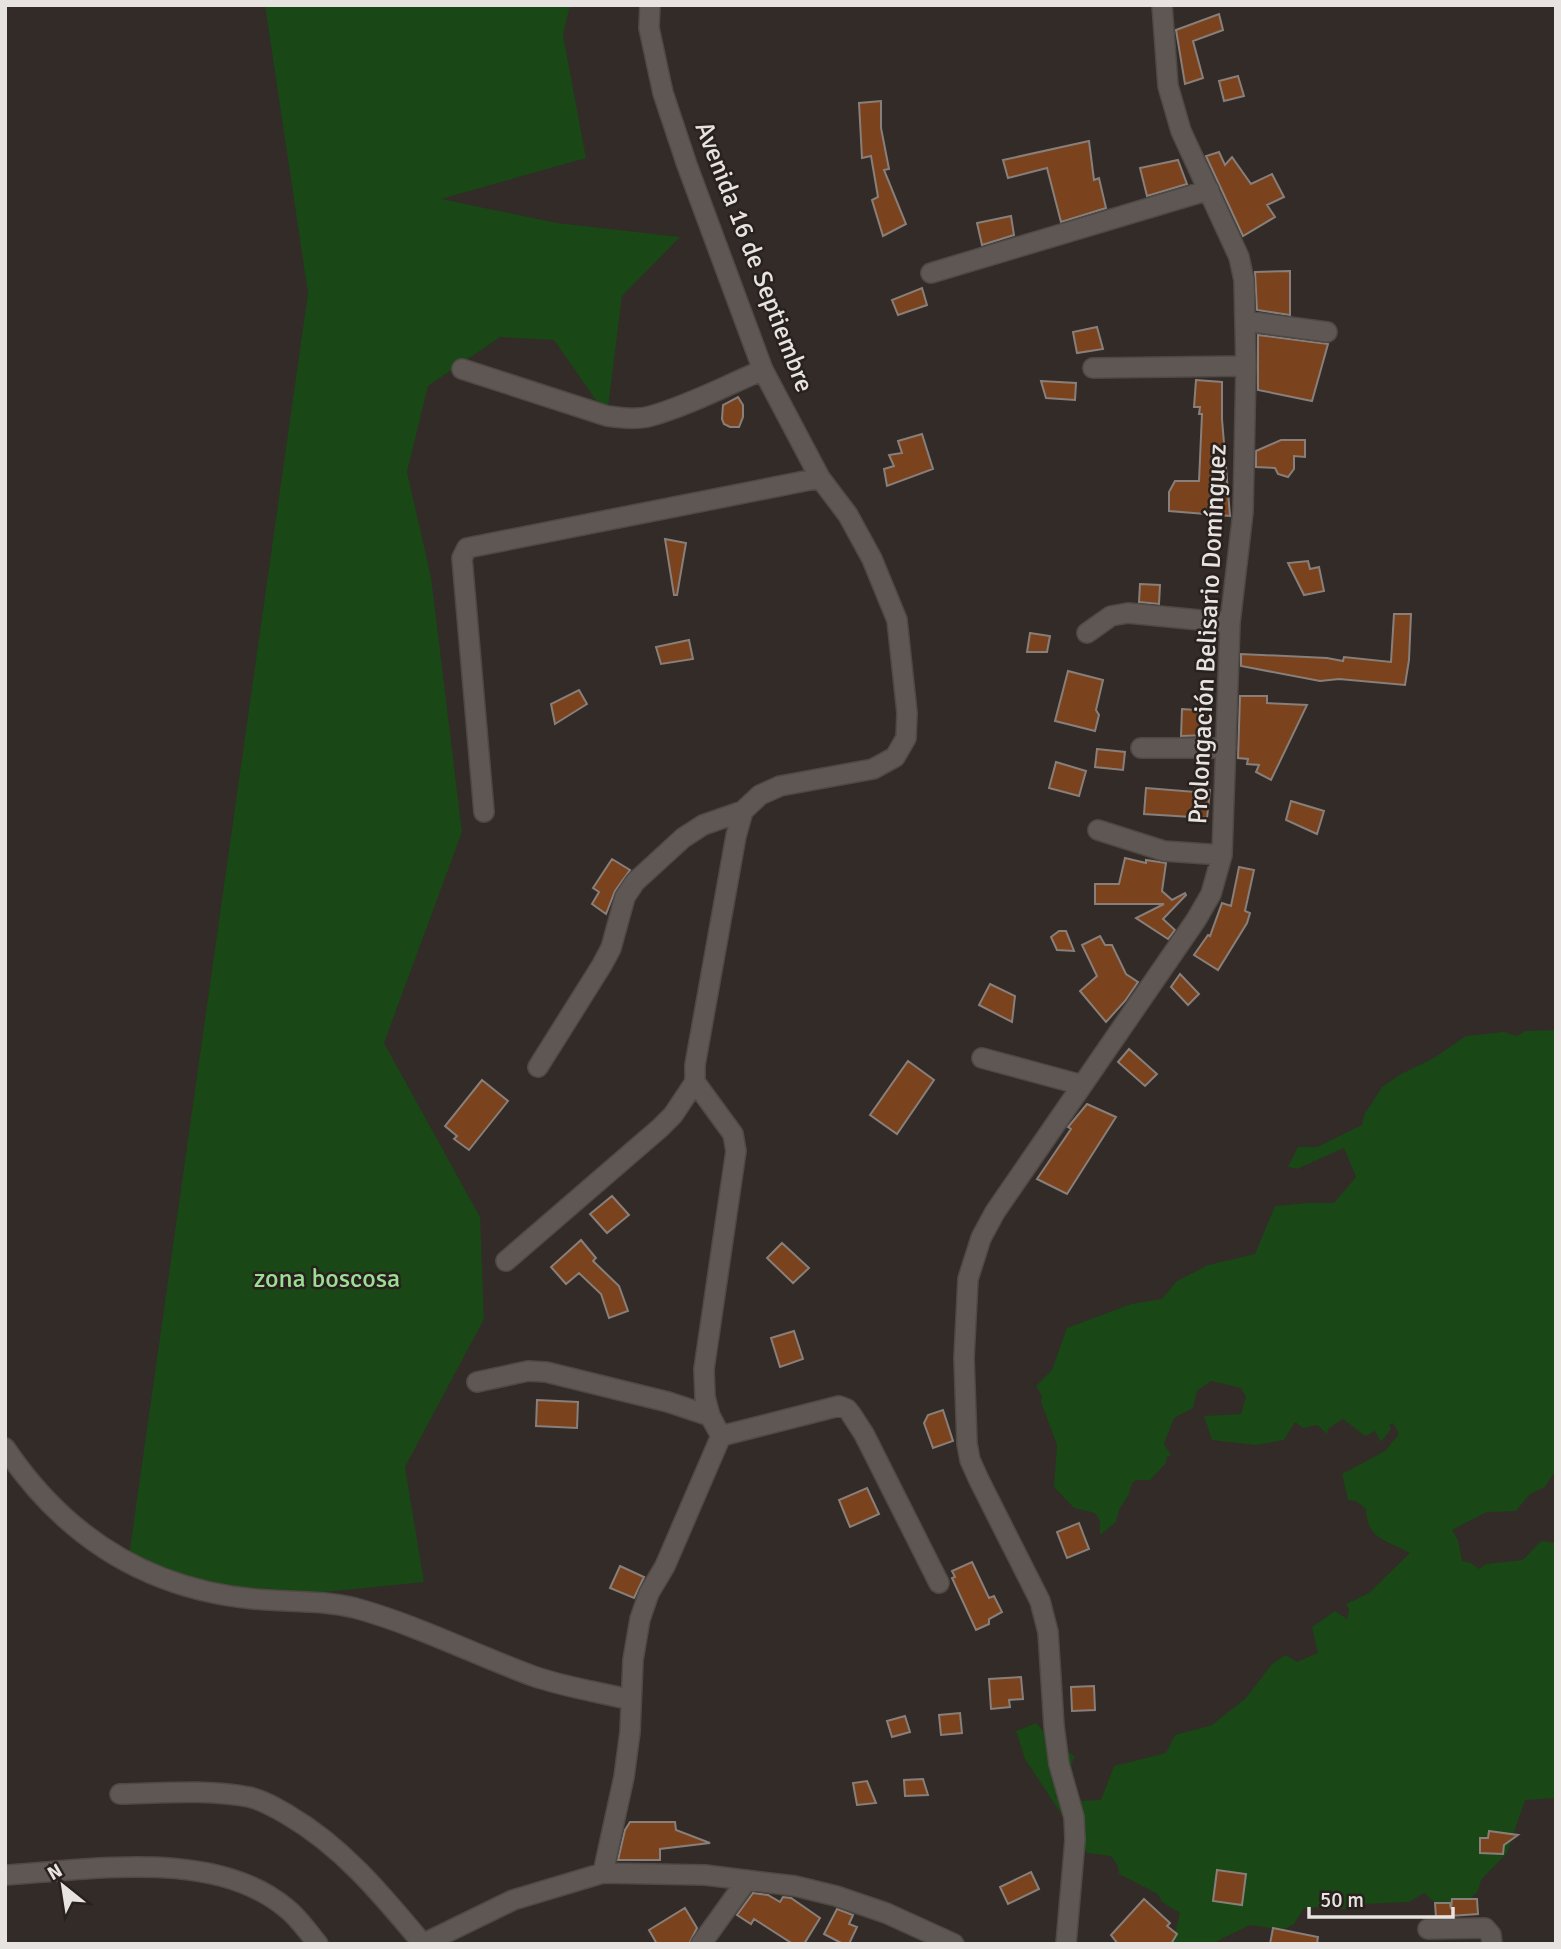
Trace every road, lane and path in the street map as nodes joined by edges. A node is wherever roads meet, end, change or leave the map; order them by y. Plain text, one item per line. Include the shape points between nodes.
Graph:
1 (650, 5) edge
2 (1163, 5) edge
3 (1209, 190) junction
4 (931, 273) dead end
5 (1245, 321) junction
6 (1327, 331) dead end
7 (1246, 366) junction
8 (1093, 368) dead end
9 (462, 369) dead end
10 (763, 370) junction
11 (820, 478) junction
12 (1230, 622) junction
13 (1087, 633) dead end
14 (1142, 748) dead end
15 (1226, 748) junction
16 (743, 811) junction
17 (484, 812) dead end
18 (1098, 830) dead end
19 (1222, 855) junction
20 (982, 1058) dead end
21 (538, 1067) dead end
22 (695, 1082) junction
23 (1082, 1085) junction
24 (506, 1261) dead end
25 (477, 1382) dead end
26 (710, 1416) junction
27 (721, 1436) junction
28 (5, 1448) edge
29 (939, 1583) dead end
30 (631, 1700) junction
31 (120, 1794) dead end
32 (603, 1873) junction
33 (5, 1875) edge
34 (747, 1880) junction
35 (1428, 1929) dead end
36 (938, 1942) edge
37 (318, 1944) edge
38 (423, 1944) edge
39 (701, 1944) edge
40 (1066, 1944) edge
41 (1492, 1944) edge

1 - 10 street, Avenida 16 de Septiembre via 649,28 663,93
2 - 3 street, Prolongación Belisario Domínguez via 1168,86 1181,131
3 - 4 street
3 - 5 street, Prolongación Belisario Domínguez via 1239,257
5 - 6 street
5 - 7 street, Prolongación Belisario Domínguez
7 - 8 street
7 - 12 street, Prolongación Belisario Domínguez via 1243,512
9 - 10 street via 607,416 630,419 675,407
10 - 11 street, Avenida 16 de Septiembre
11 - 16 street, Avenida 16 de Septiembre via 848,515 872,559 897,620 906,738 895,757 873,769 780,786 760,795
11 - 17 street via 467,548 462,558
12 - 13 street via 1128,613 1111,616
12 - 15 street, Prolongación Belisario Domínguez
14 - 15 street
15 - 19 street, Prolongación Belisario Domínguez
16 - 21 street, Avenida 16 de Septiembre via 703,825 683,838 635,882 622,904 611,948
16 - 22 street
18 - 19 street via 1164,851
19 - 23 street, Prolongación Belisario Domínguez via 1211,894 1196,920
20 - 23 street
22 - 24 street via 660,1128
22 - 26 street via 733,1134 736,1151 704,1369
23 - 40 street, Prolongación Belisario Domínguez via 981,1238 968,1279 964,1358 970,1460 1040,1601 1048,1632 1059,1764 1074,1816
25 - 26 street via 528,1371 546,1372
26 - 27 street
27 - 29 street via 839,1406 852,1415
27 - 30 street via 640,1619
28 - 30 street via 25,1478 72,1526 146,1573 218,1595 352,1607 408,1624 534,1676
30 - 32 street via 624,1777
31 - 38 street via 204,1793 251,1797 271,1806 343,1854
32 - 34 street
32 - 38 street via 513,1900
33 - 37 street via 154,1866 240,1880 286,1908
34 - 36 street via 836,1896 886,1913
34 - 39 street
35 - 41 street via 1485,1928

